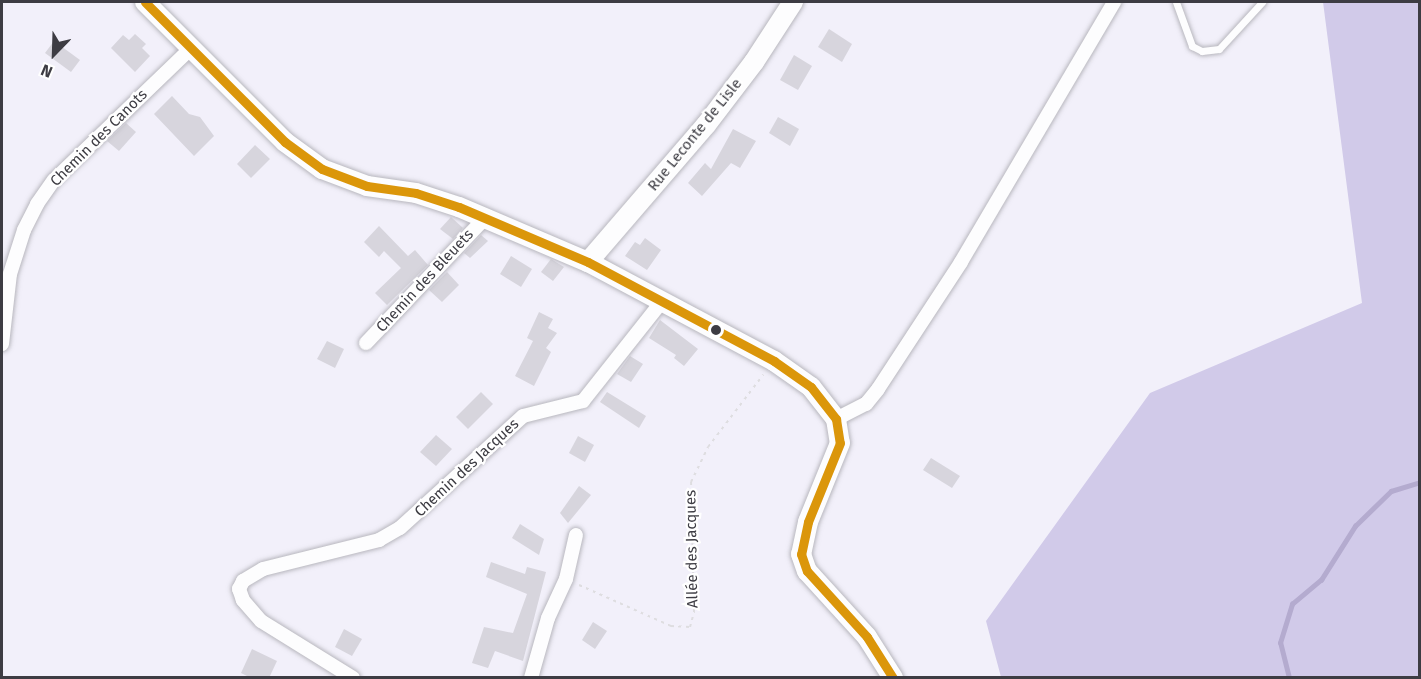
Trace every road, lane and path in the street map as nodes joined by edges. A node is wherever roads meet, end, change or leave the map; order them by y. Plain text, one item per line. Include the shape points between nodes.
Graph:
1 (145, 2) edge
2 (793, 2) edge
3 (1114, 2) edge
4 (1176, 2) edge
5 (1262, 2) edge
6 (191, 48) junction
7 (484, 219) junction
8 (588, 262) junction
9 (663, 300) junction
10 (3, 318) edge
11 (366, 343) dead end
12 (2, 344) edge
13 (774, 361) junction
14 (836, 418) junction
15 (576, 535) dead end
16 (566, 579) junction
17 (354, 678) edge
18 (531, 678) edge
19 (893, 678) edge

1 - 6 main road
2 - 8 main road, Rue Leconte de Lisle via 706,125
3 - 14 street via 961,262 878,389 866,404
4 - 5 lane via 1192,46 1202,51 1219,49
6 - 7 main road via 285,142 322,169 367,186 438,200
6 - 10 street, Chemin des Canots via 54,180 24,230 10,274
7 - 8 main road
7 - 11 street, Chemin des Bleuets
8 - 9 main road
9 - 13 main road
9 - 17 street, Chemin des Jacques via 583,401 523,416 400,528 379,540 263,569 243,581 239,589 250,612
10 - 12 street, Chemin des Canots
13 - 14 main road via 811,387
13 - 16 path, Allée des Jacques via 708,447 691,483 694,612 690,627 671,626
14 - 19 main road via 840,430 838,452 807,522 801,554 807,571 867,637
15 - 16 street
16 - 18 street via 548,618

